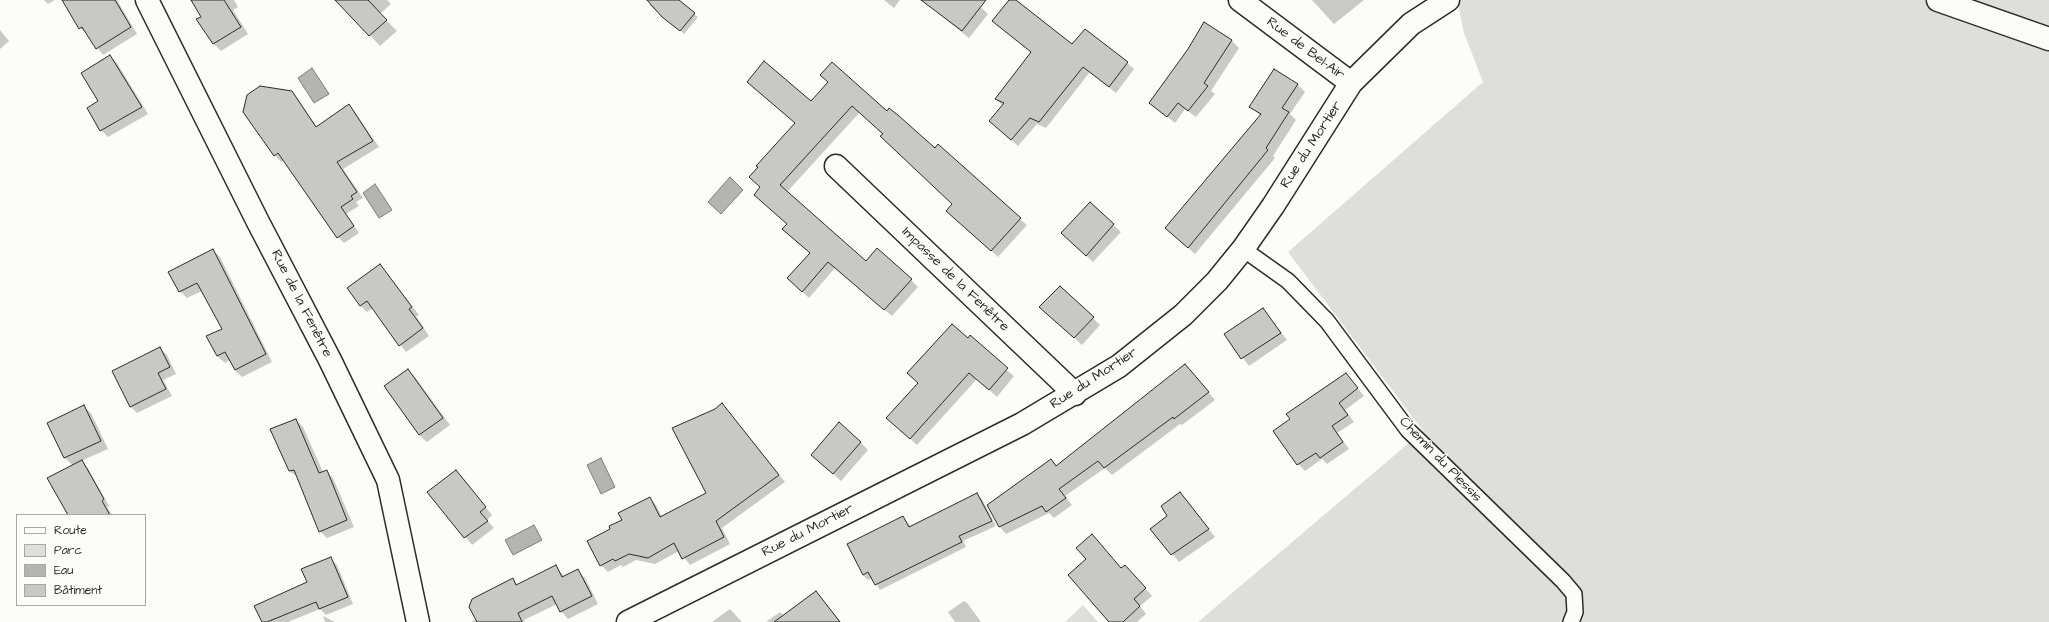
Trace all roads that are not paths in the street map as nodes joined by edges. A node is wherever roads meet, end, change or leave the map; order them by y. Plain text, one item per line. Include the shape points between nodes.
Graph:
1 (147, 0) edge
2 (1240, 0) edge
3 (1448, 0) edge
4 (1938, 0) edge
5 (2049, 39) edge
6 (1351, 83) junction
7 (836, 166) dead end
8 (1243, 249) junction
9 (1075, 394) junction
10 (418, 622) edge
11 (628, 622) edge
12 (1571, 622) edge

1 - 10 street, Rue de la Fenêtre via 330,360 388,480
2 - 6 street, Rue de Bel-Air
3 - 6 street, Rue du Mortier via 1411,24
4 - 5 street
6 - 8 street, Rue du Mortier via 1302,162
7 - 9 street, Impasse de la Fenêtre
8 - 9 street, Rue du Mortier via 1217,281 1183,315 1120,366
8 - 12 lane, Chemin du Plessis via 1288,281 1326,320 1408,430 1563,581 1574,594 1575,612
9 - 11 street, Rue du Mortier via 1022,424

